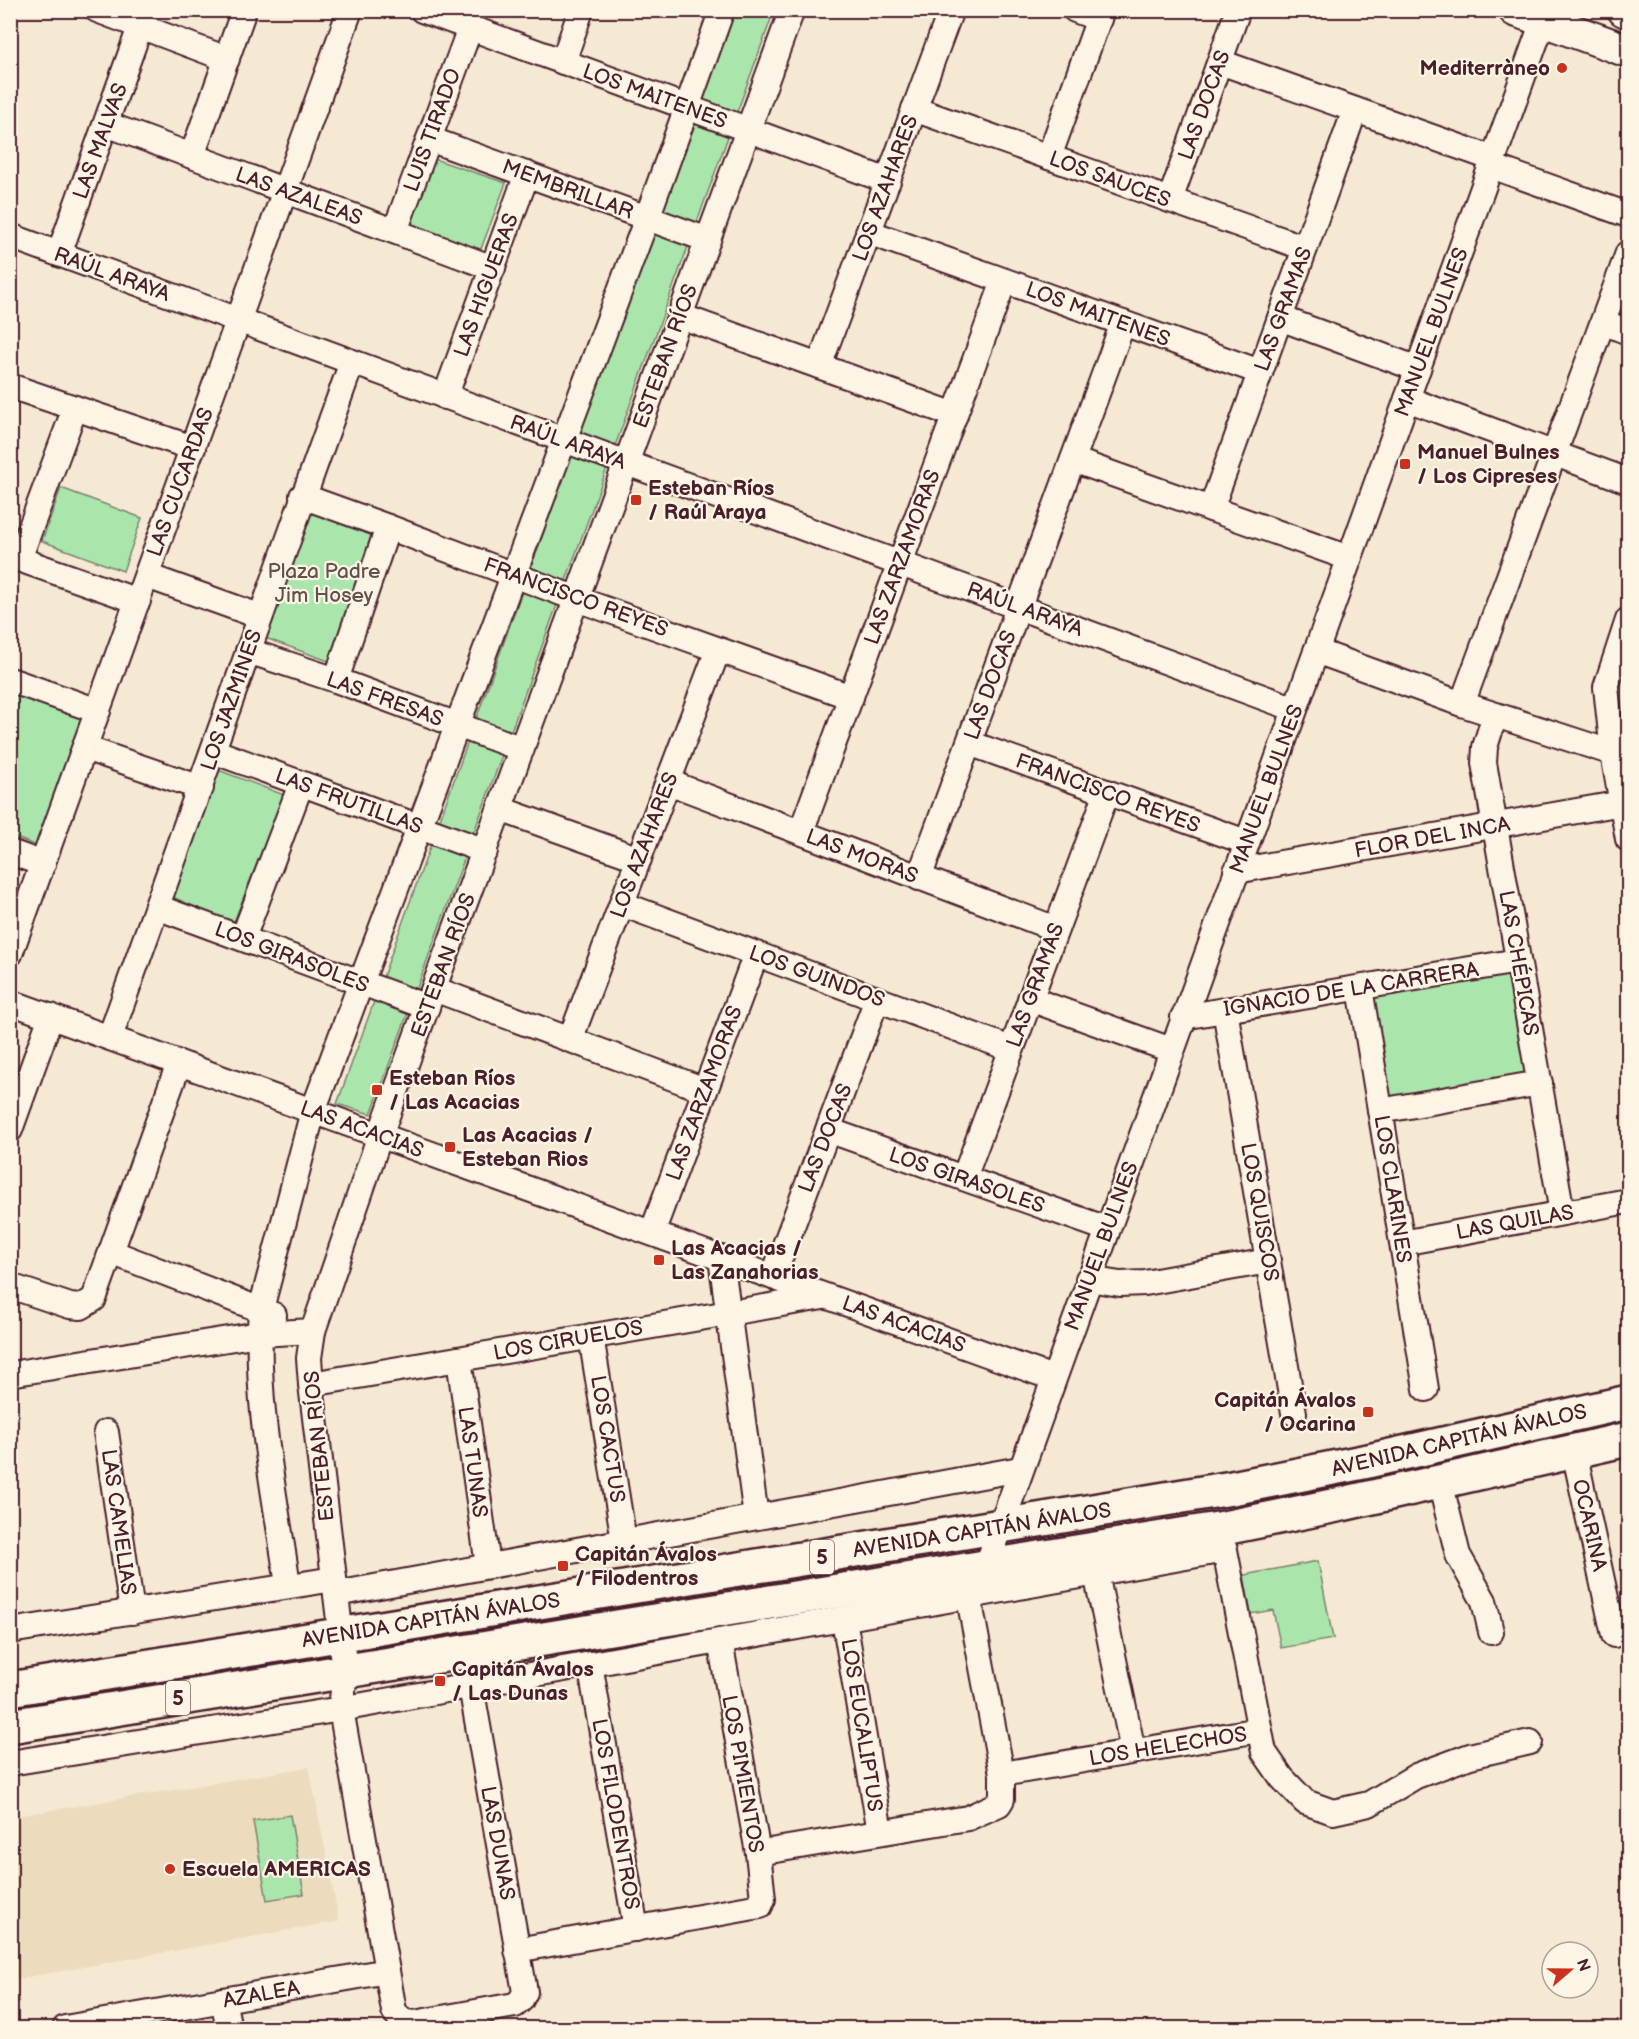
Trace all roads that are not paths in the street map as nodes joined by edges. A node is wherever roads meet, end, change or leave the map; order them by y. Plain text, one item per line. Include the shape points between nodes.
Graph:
1 (98, 10) edge
2 (244, 10) edge
3 (350, 10) edge
4 (422, 10) edge
5 (581, 10) edge
6 (722, 10) edge
7 (792, 10) edge
8 (951, 10) edge
9 (1075, 10) edge
10 (1238, 10) edge
11 (1536, 14) edge
12 (1100, 15) edge
13 (141, 27) junction
14 (470, 28) junction
15 (1629, 51) edge
16 (227, 59) junction
17 (563, 62) junction
18 (1220, 62) junction
19 (687, 107) junction
20 (914, 109) junction
21 (1355, 110) junction
22 (106, 123) junction
23 (748, 130) junction
24 (429, 139) junction
25 (192, 156) junction
26 (1050, 157) junction
27 (1492, 162) junction
28 (527, 174) junction
29 (888, 181) junction
30 (285, 190) junction
31 (1170, 200) junction
32 (1629, 215) edge
33 (647, 218) junction
34 (395, 231) junction
35 (868, 232) junction
36 (10, 236) edge
37 (708, 240) junction
38 (1305, 248) junction
39 (1629, 253) edge
40 (59, 254) junction
41 (493, 268) junction
42 (1004, 281) junction
43 (680, 316) junction
44 (1280, 318) junction
45 (238, 321) junction
46 (1603, 322) junction
47 (1123, 323) junction
48 (1629, 332) edge
49 (352, 362) junction
50 (819, 366) junction
51 (1418, 369) junction
52 (1260, 372) junction
53 (10, 386) edge
54 (445, 396) junction
55 (1407, 399) junction
56 (75, 408) junction
57 (954, 415) junction
58 (564, 440) junction
59 (193, 448) junction
60 (1554, 454) junction
61 (1073, 460) junction
62 (626, 463) junction
63 (1629, 481) edge
64 (302, 496) junction
65 (1211, 509) junction
66 (388, 527) junction
67 (15, 557) edge
68 (1349, 558) junction
69 (900, 563) junction
70 (514, 575) junction
71 (147, 576) junction
72 (577, 599) junction
73 (138, 601) junction
74 (1019, 607) junction
75 (259, 616) junction
76 (1629, 620) edge
77 (718, 650) junction
78 (248, 651) junction
79 (1316, 651) junction
80 (10, 680) edge
81 (336, 680) junction
82 (851, 697) junction
83 (1462, 704) junction
84 (1295, 709) junction
85 (98, 711) junction
86 (1496, 715) junction
87 (458, 726) junction
88 (969, 743) junction
89 (85, 748) junction
90 (522, 749) junction
91 (213, 751) junction
92 (1613, 753) junction
93 (668, 782) junction
94 (301, 784) junction
95 (201, 788) junction
96 (1107, 792) junction
97 (1625, 803) edge
98 (500, 808) junction
99 (1495, 826) junction
100 (419, 827) junction
101 (801, 832) junction
102 (1629, 839) edge
103 (1246, 842) junction
104 (485, 851) junction
105 (10, 852) edge
106 (639, 860) junction
107 (43, 864) junction
108 (1236, 872) junction
109 (920, 878) junction
110 (622, 904) junction
111 (157, 907) junction
112 (1056, 929) junction
113 (243, 938) junction
114 (10, 954) edge
115 (756, 954) junction
116 (1518, 961) junction
117 (362, 984) junction
118 (1360, 988) junction
119 (430, 998) junction
120 (877, 999) junction
121 (1030, 999) junction
122 (10, 1002) edge
123 (1225, 1010) junction
124 (51, 1016) junction
125 (1183, 1017) junction
126 (110, 1037) junction
127 (570, 1040) junction
128 (1011, 1049) junction
129 (1171, 1050) junction
130 (179, 1063) junction
131 (1540, 1083) junction
132 (705, 1090) junction
133 (313, 1111) junction
134 (1380, 1111) junction
135 (828, 1130) junction
136 (10, 1131) edge
137 (380, 1135) junction
138 (964, 1178) junction
139 (1629, 1201) edge
140 (1562, 1213) junction
141 (1107, 1229) junction
142 (652, 1233) junction
143 (1402, 1243) junction
144 (111, 1252) junction
145 (721, 1258) junction
146 (1268, 1261) junction
147 (773, 1277) junction
148 (1088, 1280) junction
149 (10, 1286) edge
150 (826, 1296) junction
151 (261, 1310) junction
152 (728, 1313) junction
153 (313, 1331) junction
154 (259, 1334) junction
155 (591, 1336) junction
156 (459, 1359) junction
157 (10, 1374) edge
158 (1053, 1378) junction
159 (311, 1384) junction
160 (1426, 1389) dead end
161 (1629, 1402) edge
162 (1294, 1413) dead end
163 (106, 1432) dead end
164 (1629, 1439) edge
165 (1574, 1451) junction
166 (1020, 1469) junction
167 (1440, 1482) junction
168 (756, 1517) junction
169 (998, 1528) junction
170 (624, 1541) junction
171 (1093, 1562) junction
172 (488, 1566) junction
173 (973, 1578) junction
174 (288, 1585) junction
175 (335, 1587) junction
176 (132, 1612) junction
177 (844, 1619) junction
178 (10, 1631) edge
179 (1491, 1632) dead end
180 (341, 1635) junction
181 (1614, 1635) dead end
182 (720, 1641) junction
183 (590, 1664) junction
184 (345, 1671) junction
185 (471, 1686) junction
186 (10, 1689) edge
187 (341, 1709) junction
188 (10, 1726) edge
189 (1259, 1730) junction
190 (1530, 1742) dead end
191 (1133, 1751) junction
192 (10, 1762) edge
193 (1002, 1774) junction
194 (880, 1832) junction
195 (758, 1853) junction
196 (636, 1929) junction
197 (518, 1950) junction
198 (387, 1971) junction
199 (223, 2000) junction
200 (402, 2020) joint
201 (64, 2028) edge
202 (229, 2028) edge

1 - 13 street
2 - 16 street
3 - 30 street, LAS CUCARDAS
4 - 14 street, LOS MAITENES
5 - 17 street
6 - 19 street
7 - 23 street, ESTEBAN RÍOS
8 - 20 street, LOS AZAHARES
9 - 12 street
10 - 18 street, LAS DOCAS
11 - 15 main road
11 - 27 street, MANUEL BULNES
12 - 26 street
13 - 16 street
13 - 22 street, LAS MALVAS
14 - 17 street, LOS MAITENES
14 - 24 street, LUIS TIRADO
16 - 25 street
17 - 19 street, LOS MAITENES
18 - 21 street
18 - 31 street, LAS DOCAS
19 - 23 street, LOS MAITENES
19 - 33 street
20 - 26 street, LOS SAUCES
20 - 29 street, LOS AZAHARES
21 - 27 street
21 - 38 street, LAS GRAMAS
22 - 25 street, LAS AZALEAS
22 - 40 street, LAS MALVAS
23 - 29 street, LOS MAITENES
23 - 37 street, ESTEBAN RÍOS
24 - 28 street, MEMBRILLAR
24 - 34 street, LUIS TIRADO
25 - 30 street, LAS AZALEAS
26 - 31 street, LOS SAUCES
27 - 32 street
27 - 51 street, MANUEL BULNES
28 - 33 street, MEMBRILLAR
28 - 41 street, LAS HIGUERAS
29 - 35 street, LOS AZAHARES
30 - 34 street, LAS AZALEAS
30 - 45 street, LAS CUCARDAS
31 - 38 street, LOS SAUCES
33 - 37 street, MEMBRILLAR
33 - 58 street
34 - 41 street, LAS AZALEAS
35 - 42 street, LOS MAITENES
35 - 50 street, LOS AZAHARES
36 - 40 street, RAÚL ARAYA
37 - 43 street, ESTEBAN RÍOS
38 - 44 street, LAS GRAMAS
39 - 46 street
40 - 45 street, RAÚL ARAYA
41 - 54 street, LAS HIGUERAS
42 - 47 street, LOS MAITENES
42 - 57 street, LAS ZARZAMORAS
43 - 50 street
43 - 62 street, ESTEBAN RÍOS
44 - 51 street
44 - 52 street, LAS GRAMAS
45 - 49 street, RAÚL ARAYA
45 - 59 street, LAS CUCARDAS
46 - 48 street
46 - 60 street
47 - 52 street, LOS MAITENES
47 - 61 street, LAS DOCAS
49 - 54 street, RAÚL ARAYA
49 - 64 street, LOS JAZMINES
50 - 57 street
51 - 55 street, MANUEL BULNES
52 - 65 street, LAS GRAMAS
53 - 56 street
54 - 58 street, RAÚL ARAYA
55 - 60 street
55 - 68 street, MANUEL BULNES
56 - 59 street
56 - 67 street
57 - 69 street, LAS ZARZAMORAS
58 - 62 street, RAÚL ARAYA
58 - 70 street
59 - 71 street, LAS CUCARDAS
60 - 63 street
60 - 83 street
61 - 65 street
61 - 74 street, LAS DOCAS
62 - 69 street, RAÚL ARAYA
62 - 72 street, ESTEBAN RÍOS
64 - 66 street, FRANCISCO REYES
64 - 75 street, LOS JAZMINES
65 - 68 street
66 - 70 street, FRANCISCO REYES
66 - 81 street
67 - 73 street
68 - 79 street, MANUEL BULNES
69 - 74 street, RAÚL ARAYA
69 - 82 street, LAS ZARZAMORAS
70 - 72 street, FRANCISCO REYES
70 - 87 street
71 - 73 street, LAS CUCARDAS
71 - 75 street
72 - 77 street, FRANCISCO REYES
72 - 90 street, ESTEBAN RÍOS
73 - 85 street, LAS CUCARDAS
74 - 84 street, RAÚL ARAYA
74 - 88 street, LAS DOCAS
75 - 78 street, LOS JAZMINES
76 - 92 street via 1606,687
77 - 82 street, FRANCISCO REYES
77 - 93 street, LOS AZAHARES
78 - 81 street, LAS FRESAS
78 - 91 street, LOS JAZMINES
79 - 83 street
79 - 84 street, MANUEL BULNES
80 - 85 street
81 - 87 street, LAS FRESAS
82 - 101 street, LAS ZARZAMORAS
83 - 86 street
84 - 103 street, MANUEL BULNES
85 - 89 street, LAS CUCARDAS
86 - 92 street
86 - 99 street, LAS CHÉPICAS via 1484,763
87 - 90 street, LAS FRESAS
87 - 100 street
88 - 96 street, FRANCISCO REYES
88 - 109 street, LAS DOCAS
89 - 95 street
89 - 107 street, LAS CUCARDAS
90 - 98 street, ESTEBAN RÍOS
91 - 94 street, LAS FRUTILLAS
91 - 95 street, LOS JAZMINES
92 - 97 street
93 - 101 street, LAS MORAS
93 - 106 street, LOS AZAHARES
94 - 100 street, LAS FRUTILLAS
94 - 113 street
95 - 111 street, LOS JAZMINES
96 - 103 street, FRANCISCO REYES
96 - 112 street, LAS GRAMAS
97 - 99 street, FLOR DEL INCA
97 - 102 street
98 - 104 street, ESTEBAN RÍOS
98 - 106 street
99 - 108 street, FLOR DEL INCA
99 - 116 street, LAS CHÉPICAS
100 - 104 street, LAS FRUTILLAS
100 - 117 street
101 - 109 street, LAS MORAS
103 - 108 street, MANUEL BULNES
104 - 119 street, ESTEBAN RÍOS
105 - 107 street
106 - 110 street, LOS AZAHARES
107 - 114 street, LAS CUCARDAS
108 - 125 street, MANUEL BULNES
109 - 112 street, LAS MORAS
110 - 115 street, LOS GUINDOS
110 - 127 street, LOS AZAHARES
111 - 113 street, LOS GIRASOLES
111 - 126 street, LOS JAZMINES
112 - 121 street, LAS GRAMAS
113 - 117 street, LOS GIRASOLES
115 - 120 street, LOS GUINDOS
115 - 132 street, LAS ZARZAMORAS
116 - 118 street, IGNACIO DE LA CARRERA
116 - 131 street, LAS CHÉPICAS
117 - 119 street, LOS GIRASOLES
117 - 133 street
118 - 123 street, IGNACIO DE LA CARRERA
118 - 134 street, LOS CLARINES
119 - 127 street, LOS GIRASOLES
119 - 137 street, ESTEBAN RÍOS
120 - 128 street, LOS GUINDOS
120 - 135 street, LAS DOCAS
121 - 128 street, LAS GRAMAS
121 - 129 street
122 - 124 street, LAS ACACIAS
123 - 125 street, IGNACIO DE LA CARRERA
123 - 146 street, LOS QUISCOS
124 - 126 street, LAS ACACIAS
124 - 136 street
125 - 129 street, MANUEL BULNES
126 - 130 street, LAS ACACIAS
127 - 132 street, LOS GIRASOLES
128 - 138 street, LAS GRAMAS
129 - 141 street, MANUEL BULNES
130 - 133 street, LAS ACACIAS
130 - 144 street
131 - 134 street
131 - 140 street, LAS CHÉPICAS
132 - 142 street, LAS ZARZAMORAS
133 - 137 street, LAS ACACIAS
133 - 151 street
134 - 143 street, LOS CLARINES
135 - 138 street, LOS GIRASOLES
135 - 147 street, LAS DOCAS
137 - 142 street, LAS ACACIAS
137 - 153 street, ESTEBAN RÍOS
138 - 141 street, LOS GIRASOLES
139 - 140 street, LAS QUILAS
140 - 143 street, LAS QUILAS
141 - 148 street, MANUEL BULNES
142 - 145 street, LAS ACACIAS
143 - 160 street, LOS CLARINES
144 - 149 street via 98,1291 86,1305 70,1306
144 - 151 street
145 - 147 street, LAS ACACIAS
145 - 152 street
146 - 148 street via 1139,1283
146 - 162 street, LOS QUISCOS
147 - 150 street, LAS ACACIAS
148 - 158 street, MANUEL BULNES
150 - 152 street, LOS CIRUELOS
150 - 158 street, LAS ACACIAS
151 - 153 street
151 - 154 street
152 - 155 street, LOS CIRUELOS
152 - 168 street
153 - 154 street
153 - 159 street, ESTEBAN RÍOS
154 - 157 street
154 - 174 street via 260,1385
155 - 156 street, LOS CIRUELOS
155 - 170 street, LOS CACTUS
156 - 159 street, LOS CIRUELOS
156 - 172 street, LAS TUNAS
158 - 166 street, MANUEL BULNES
159 - 175 street, ESTEBAN RÍOS
161 - 169 highway, AVENIDA CAPITÁN ÁVALOS / 5 via 1298,1476
163 - 176 street, LAS CAMELIAS
164 - 165 highway, AVENIDA CAPITÁN ÁVALOS / 5
165 - 167 highway, AVENIDA CAPITÁN ÁVALOS / 5
165 - 181 street, OCARINA
166 - 168 street, AVENIDA CAPITÁN ÁVALOS
166 - 169 street, MANUEL BULNES
167 - 171 highway, AVENIDA CAPITÁN ÁVALOS / 5 via 1224,1528
167 - 179 street via 1458,1555 1484,1601
168 - 170 street, AVENIDA CAPITÁN ÁVALOS
169 - 173 street, MANUEL BULNES
169 - 180 highway, AVENIDA CAPITÁN ÁVALOS / 5
170 - 172 street, AVENIDA CAPITÁN ÁVALOS
171 - 173 highway, AVENIDA CAPITÁN ÁVALOS / 5
171 - 189 street, AVENIDA CAPITÁN ÁVALOS via 1225,1550
171 - 191 street
172 - 175 street, AVENIDA CAPITÁN ÁVALOS
173 - 177 street, AVENIDA CAPITÁN ÁVALOS
173 - 184 highway, AVENIDA CAPITÁN ÁVALOS / 5
173 - 193 street, MANUEL BULNES
174 - 175 street, AVENIDA CAPITÁN ÁVALOS
174 - 176 street, AVENIDA CAPITÁN ÁVALOS
175 - 180 street, ESTEBAN RÍOS
176 - 178 street, AVENIDA CAPITÁN ÁVALOS
177 - 182 street, AVENIDA CAPITÁN ÁVALOS
177 - 194 street, LOS EUCALIPTUS
180 - 184 street, ESTEBAN RÍOS
180 - 186 highway, AVENIDA CAPITÁN ÁVALOS / 5
182 - 183 street, AVENIDA CAPITÁN ÁVALOS
182 - 195 street, LOS PIMIENTOS
183 - 185 street, AVENIDA CAPITÁN ÁVALOS
183 - 196 street, LOS FILODENTROS
184 - 187 street, ESTEBAN RÍOS
184 - 188 highway, AVENIDA CAPITÁN ÁVALOS / 5
185 - 187 street, AVENIDA CAPITÁN ÁVALOS
185 - 197 street, LAS DUNAS
187 - 192 street, AVENIDA CAPITÁN ÁVALOS
187 - 198 street, ESTEBAN RÍOS
189 - 190 street, LOS HELECHOS via 1264,1752 1282,1778 1305,1802 1333,1812 1369,1803 1416,1776 1470,1756
189 - 191 street, LOS HELECHOS
191 - 193 street, LOS HELECHOS
193 - 194 street, MANUEL BULNES via 1002,1800 995,1808 968,1818
194 - 195 street
195 - 196 street, LOS PIMIENTOS via 763,1899 760,1906
196 - 197 street
197 - 200 street, LAS DUNAS via 525,1992 515,2005 414,2023
198 - 199 street, AZALEA
198 - 200 street, ESTEBAN RÍOS via 394,2011
199 - 201 street, AZALEA
199 - 202 street

